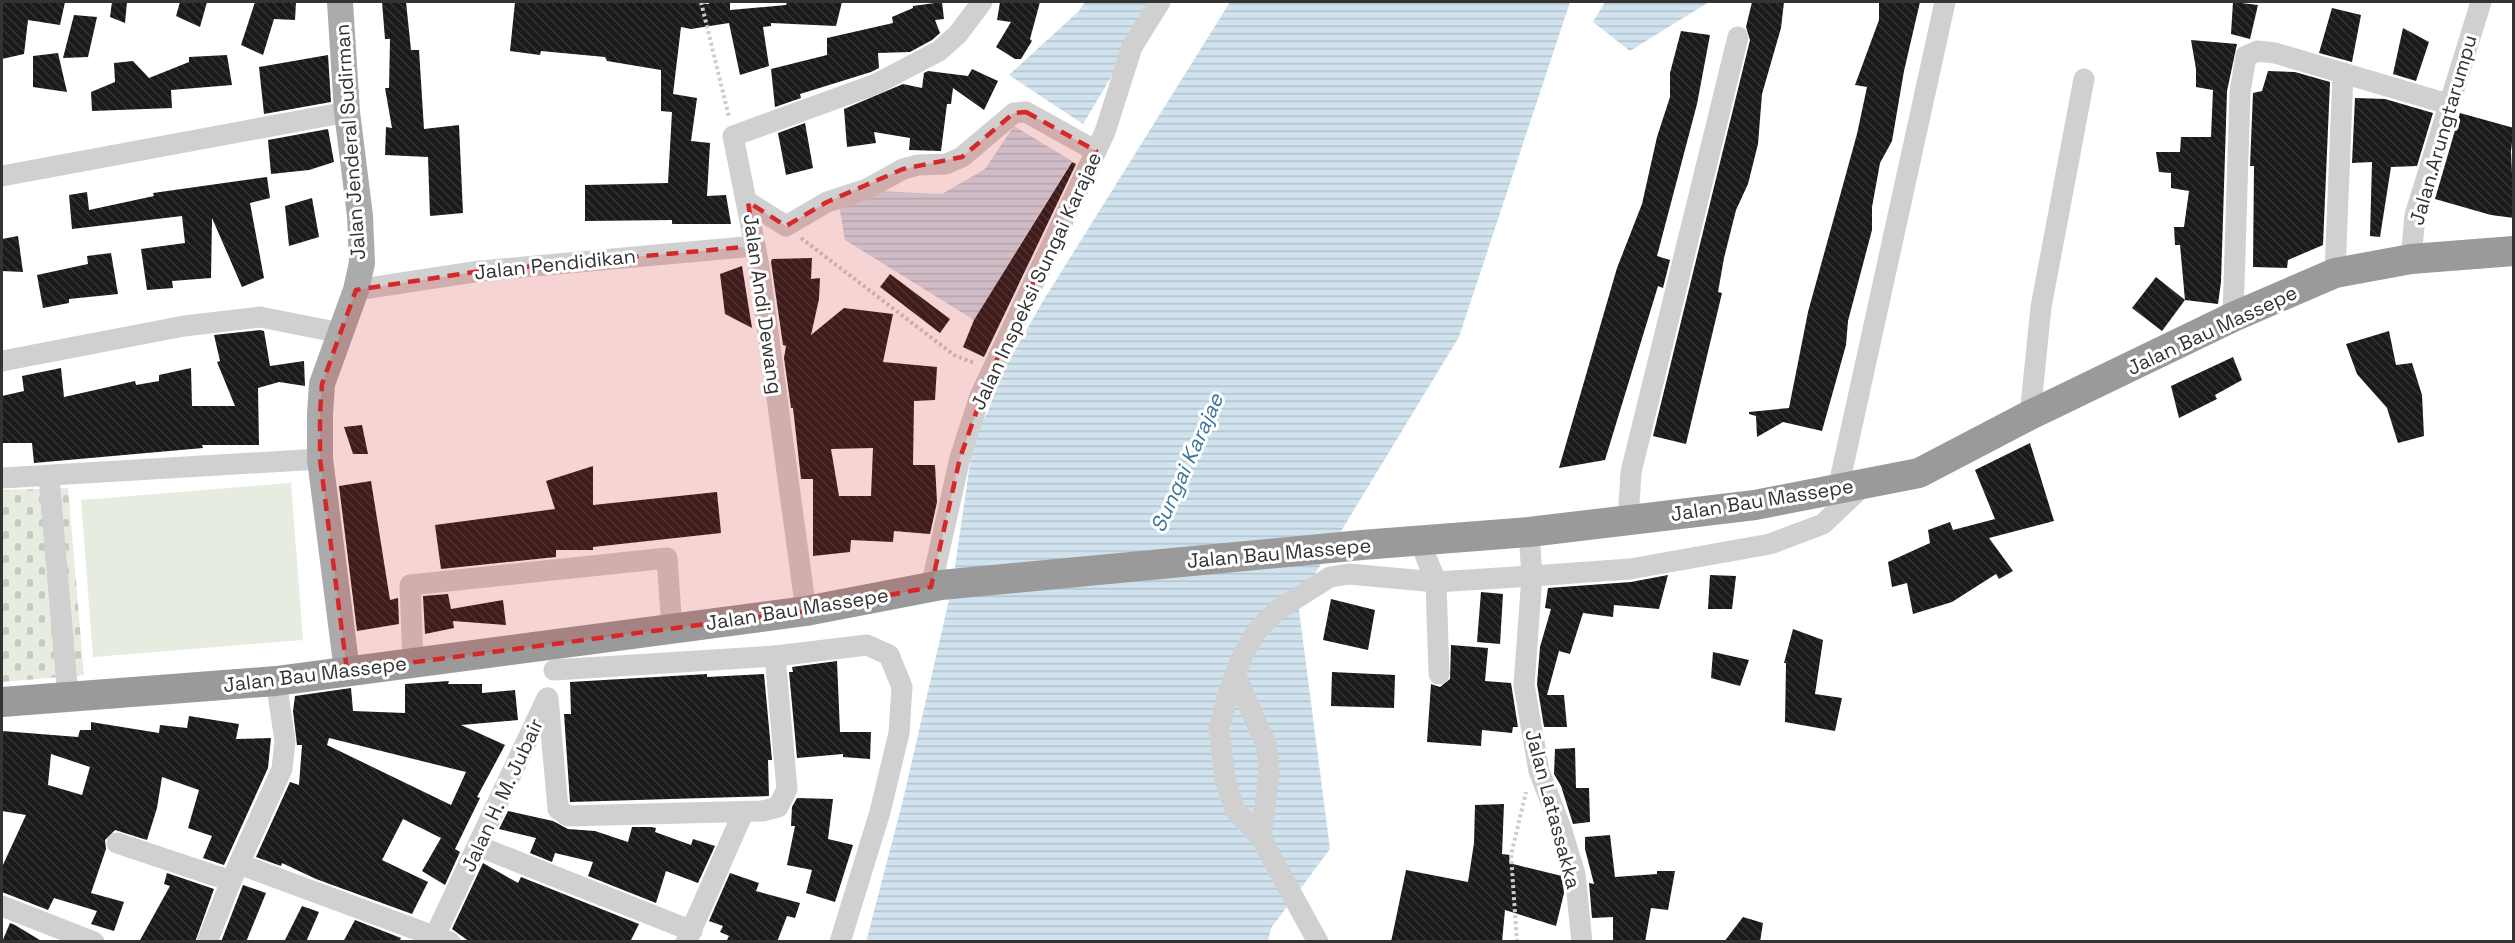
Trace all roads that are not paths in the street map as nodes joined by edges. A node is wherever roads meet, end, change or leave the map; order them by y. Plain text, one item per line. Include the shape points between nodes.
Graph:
1 (340, 2) edge
2 (982, 2) edge
3 (1160, 2) edge
4 (1945, 2) edge
5 (2481, 2) edge
6 (1737, 37) dead end
7 (2343, 73) junction
8 (2084, 79) dead end
9 (2448, 104) junction
10 (347, 112) junction
11 (1096, 151) junction
12 (2, 176) edge
13 (748, 202) junction
14 (755, 246) junction
15 (2514, 251) edge
16 (2411, 259) junction
17 (2335, 273) junction
18 (356, 290) junction
19 (2233, 317) junction
20 (341, 333) junction
21 (2, 361) edge
22 (2030, 415) junction
23 (320, 459) junction
24 (49, 477) junction
25 (2, 478) edge
26 (1851, 487) junction
27 (1628, 521) junction
28 (1529, 532) junction
29 (1420, 543) junction
30 (1532, 576) junction
31 (1436, 582) junction
32 (936, 586) junction
33 (806, 611) junction
34 (672, 629) junction
35 (775, 656) junction
36 (551, 658) junction
37 (413, 662) junction
38 (347, 671) junction
39 (1235, 674) junction
40 (1439, 674) dead end
41 (276, 681) junction
42 (68, 697) junction
43 (548, 698) junction
44 (2, 702) edge
45 (743, 813) junction
46 (1261, 838) junction
47 (117, 843) dead end
48 (478, 846) junction
49 (235, 872) junction
50 (2, 906) edge
51 (1315, 934) edge
52 (689, 936) edge
53 (81, 939) edge
54 (439, 940) edge
55 (207, 942) edge
56 (840, 942) edge
57 (1582, 942) edge

1 - 10 main road, Jalan Jenderal Sudirman
2 - 13 street, Jalan Andi Dewang via 958,34 939,51 876,84 733,136
3 - 11 street, Jalan Inspeksi Sungai Karajae via 1131,47
4 - 26 street
5 - 9 street, Jalan.Arungtarumpu
6 - 27 street via 1630,479
7 - 9 street
7 - 17 street
7 - 19 street via 2275,53 2258,51 2246,56 2240,92
8 - 22 street via 2042,307
9 - 16 street, Jalan.Arungtarumpu via 2415,215
10 - 12 street
10 - 18 main road, Jalan Jenderal Sudirman via 362,241
11 - 13 street via 1026,112 1014,113 962,157 946,164 903,169 867,189 827,202 786,226
11 - 32 street, Jalan Inspeksi Sungai Karajae via 972,419 960,458
13 - 14 street, Jalan Andi Dewang
14 - 18 street, Jalan Pendidikan via 501,269
14 - 33 street, Jalan Andi Dewang
15 - 16 highway, Jalan Bau Massepe
16 - 17 highway, Jalan Bau Massepe
17 - 19 highway, Jalan Bau Massepe
18 - 20 main road, Jalan Jenderal Sudirman
19 - 22 highway, Jalan Bau Massepe
20 - 21 street via 260,317 184,326
20 - 23 main road, Jalan Jenderal Sudirman via 322,384
22 - 26 highway, Jalan Bau Massepe via 1919,473
23 - 24 street
23 - 38 main road, Jalan Jenderal Sudirman
24 - 25 street
24 - 42 street
26 - 27 highway, Jalan Bau Massepe via 1755,505
26 - 30 street via 1823,524 1770,543 1630,569
27 - 28 highway, Jalan Bau Massepe
28 - 29 highway, Jalan Bau Massepe
28 - 30 street, Jalan Latassakka
29 - 31 street
29 - 32 highway, Jalan Bau Massepe via 1362,545
30 - 31 street
30 - 57 street, Jalan Latassakka via 1524,685 1539,771 1575,874
31 - 39 street via 1349,574 1330,578 1275,612 1256,632
31 - 40 street
32 - 33 highway, Jalan Bau Massepe
33 - 34 highway, Jalan Bau Massepe
34 - 36 highway, Jalan Bau Massepe
34 - 37 street via 667,558 410,585
35 - 36 street
35 - 45 street via 787,789 778,807
35 - 56 street via 867,645 889,655 902,687 899,733 880,812
36 - 37 highway, Jalan Bau Massepe
36 - 43 street, Jalan H. M. Jubair
37 - 38 highway, Jalan Bau Massepe
38 - 41 highway, Jalan Bau Massepe
39 - 46 street via 1267,747 1269,772
39 - 46 street via 1220,729 1225,780 1235,810
41 - 42 highway, Jalan Bau Massepe
41 - 49 street via 285,741 283,763
42 - 44 highway, Jalan Bau Massepe
43 - 45 street via 558,809 565,815
43 - 48 street, Jalan H. M. Jubair
45 - 52 street
46 - 51 street
47 - 49 street
48 - 52 street
48 - 54 street, Jalan H. M. Jubair
49 - 54 street
49 - 55 street
50 - 53 street

